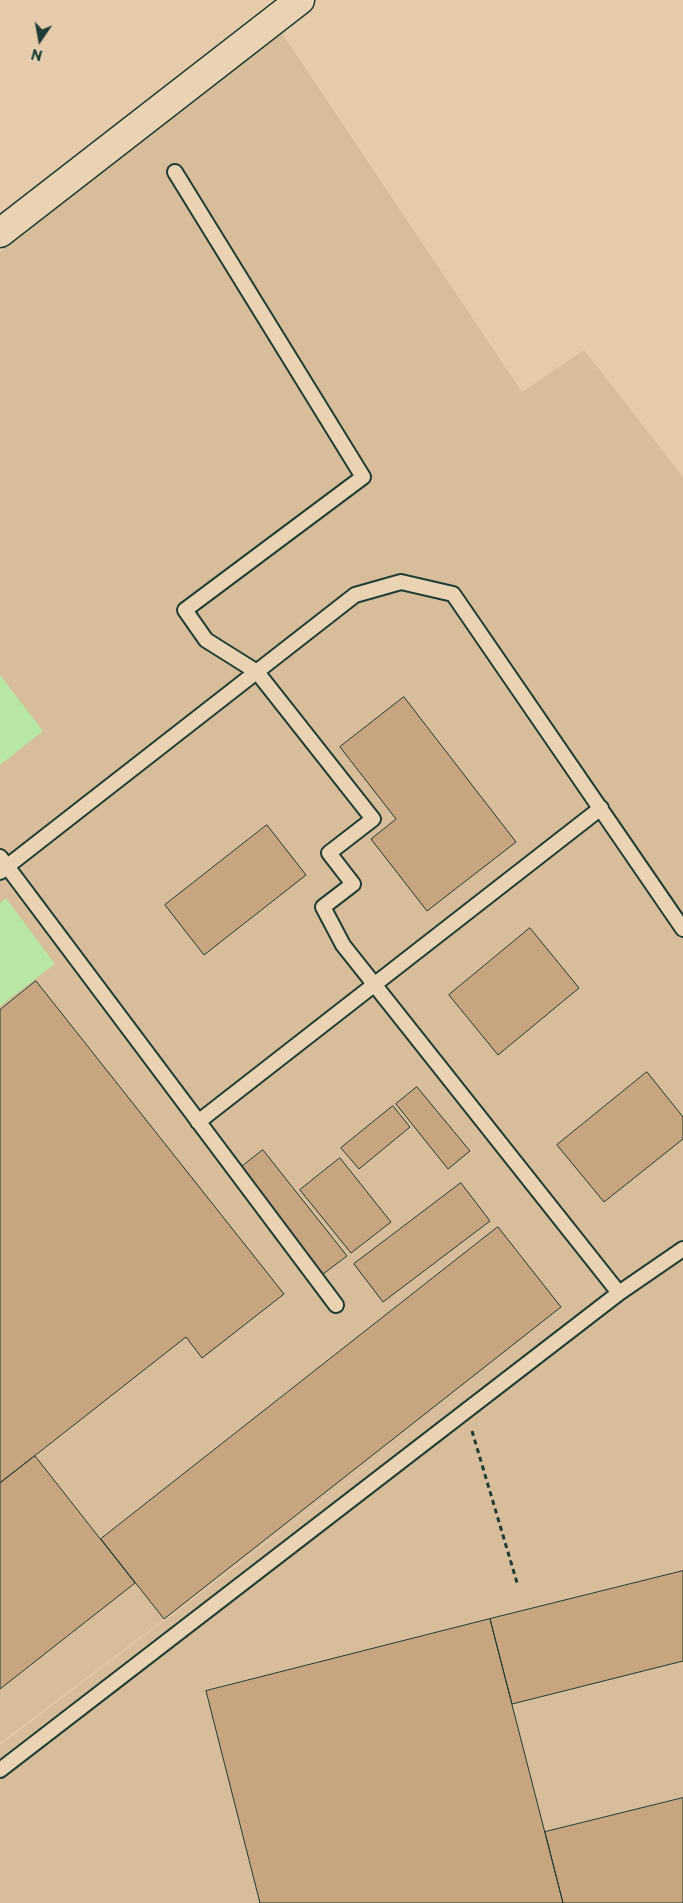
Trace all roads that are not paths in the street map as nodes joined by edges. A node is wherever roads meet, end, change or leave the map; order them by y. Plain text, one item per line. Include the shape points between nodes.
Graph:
1 (300, 0) edge
2 (175, 172) dead end
3 (0, 233) edge
4 (257, 672) junction
5 (601, 808) junction
6 (2, 866) edge
7 (683, 929) edge
8 (375, 985) junction
9 (198, 1122) junction
10 (683, 1249) edge
11 (619, 1294) junction
12 (336, 1305) dead end
13 (0, 1770) edge

1 - 3 street
2 - 4 lane via 363,477 185,610 206,640
4 - 5 lane via 355,595 401,582 453,594
4 - 6 lane
4 - 8 lane via 373,819 330,853 353,884 323,907 343,945
5 - 7 lane
5 - 8 lane
6 - 9 lane
8 - 9 lane
8 - 11 lane
9 - 12 lane
10 - 11 lane
11 - 13 lane

